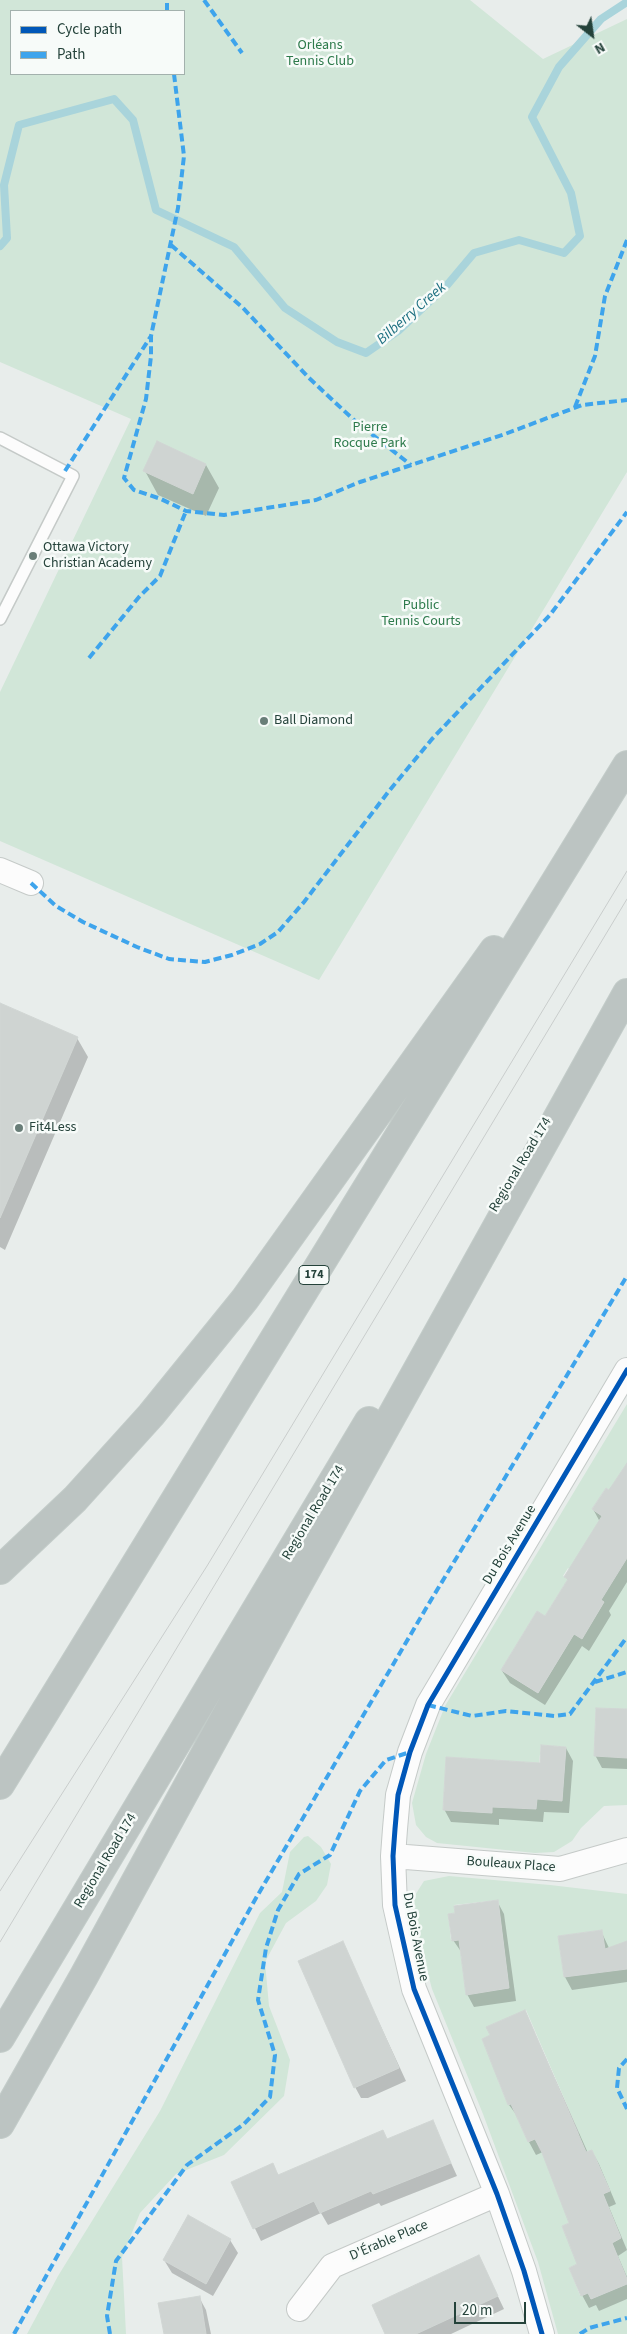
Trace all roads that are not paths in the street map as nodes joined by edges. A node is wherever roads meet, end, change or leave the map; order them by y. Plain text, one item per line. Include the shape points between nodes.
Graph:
1 (0, 438) edge
2 (0, 618) edge
3 (627, 754) edge
4 (627, 765) edge
5 (0, 870) edge
6 (31, 883) dead end
7 (627, 988) edge
8 (627, 993) edge
9 (627, 1370) edge
10 (0, 1570) edge
11 (0, 1785) edge
12 (627, 1850) edge
13 (393, 1856) junction
14 (19, 2007) junction
15 (0, 2038) edge
16 (0, 2043) edge
17 (0, 2124) edge
18 (497, 2194) junction
19 (299, 2309) dead end
20 (542, 2334) edge

1 - 2 lane via 73,476
3 - 10 highway via 566,850 245,1299 138,1429 75,1499
4 - 11 highway, 174
5 - 6 street
7 - 14 highway, Regional Road 174
8 - 17 highway
9 - 13 street, Du Bois Avenue via 428,1705 398,1795
12 - 13 street, Bouleaux Place via 560,1870
13 - 18 street, Du Bois Avenue via 395,1906 414,1989
14 - 15 highway, Regional Road 174
14 - 16 highway
18 - 19 street, D'Érable Place via 332,2266
18 - 20 street, Du Bois Avenue

